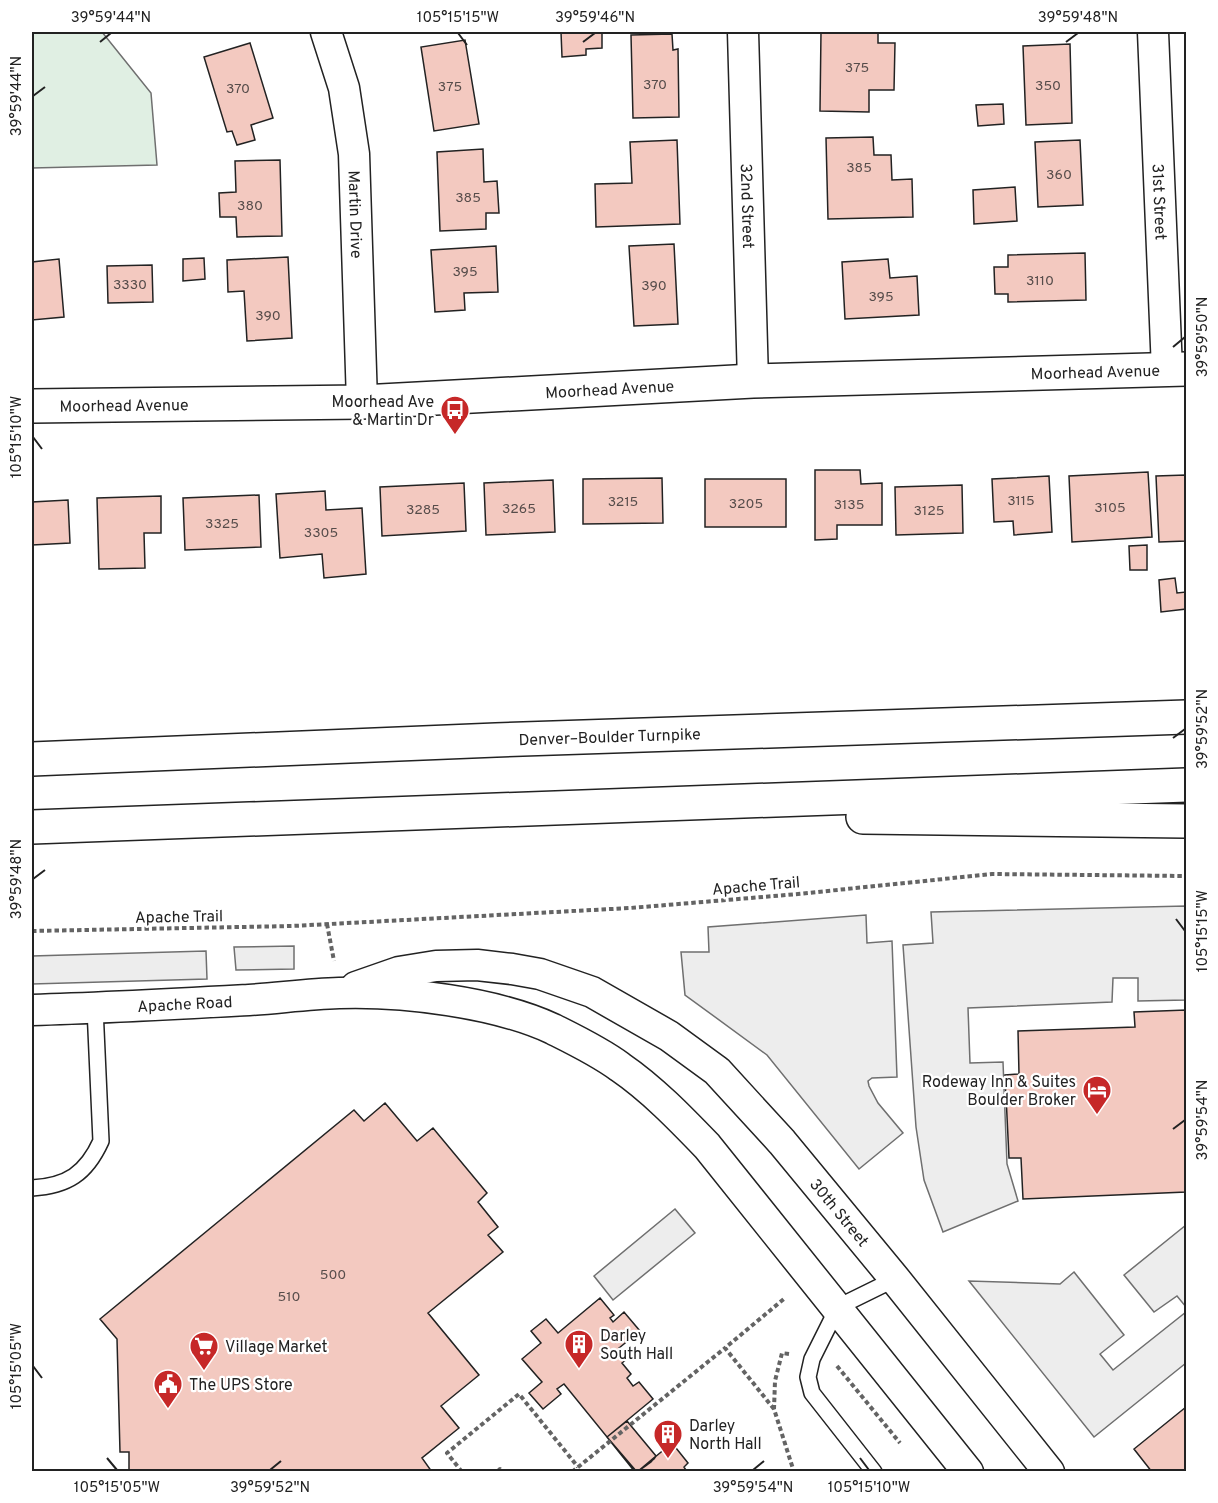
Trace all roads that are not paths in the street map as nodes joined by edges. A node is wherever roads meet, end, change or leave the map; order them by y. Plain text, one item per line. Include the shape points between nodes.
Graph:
1 (326, 32) edge
2 (743, 32) edge
3 (1153, 32) edge
4 (1177, 370) edge
5 (753, 381) junction
6 (362, 402) junction
7 (32, 406) edge
8 (1186, 717) edge
9 (32, 759) edge
10 (1186, 785) edge
11 (460, 810) junction
12 (1186, 821) edge
13 (32, 827) edge
14 (592, 992) joint
15 (339, 993) junction
16 (94, 1008) junction
17 (32, 1010) edge
18 (32, 1188) edge
19 (895, 1279) junction
20 (838, 1307) junction
21 (874, 1472) edge
22 (968, 1472) edge
23 (1049, 1472) edge

1 - 6 street, Martin Drive via 344,88 354,154
2 - 5 street, 32nd Street
3 - 4 street, 31st Street
4 - 5 main road, Moorhead Avenue
5 - 6 main road, Moorhead Avenue
6 - 7 main road, Moorhead Avenue
8 - 9 main road, Denver–Boulder Turnpike
10 - 11 main road
11 - 12 main road
11 - 13 main road
14 - 15 street, Apache Road via 540,974 477,965 399,972
14 - 19 street, 30th Street via 669,1036 717,1071 782,1142
15 - 16 street, Apache Road
15 - 20 street, Apache Road via 430,998 495,1010 576,1041 620,1067 681,1119 716,1156
16 - 17 street, Apache Road
16 - 18 lane via 100,1141 81,1171 50,1187
19 - 20 lane
19 - 23 street, 30th Street
20 - 21 lane via 812,1359 808,1377 812,1394
20 - 22 street

